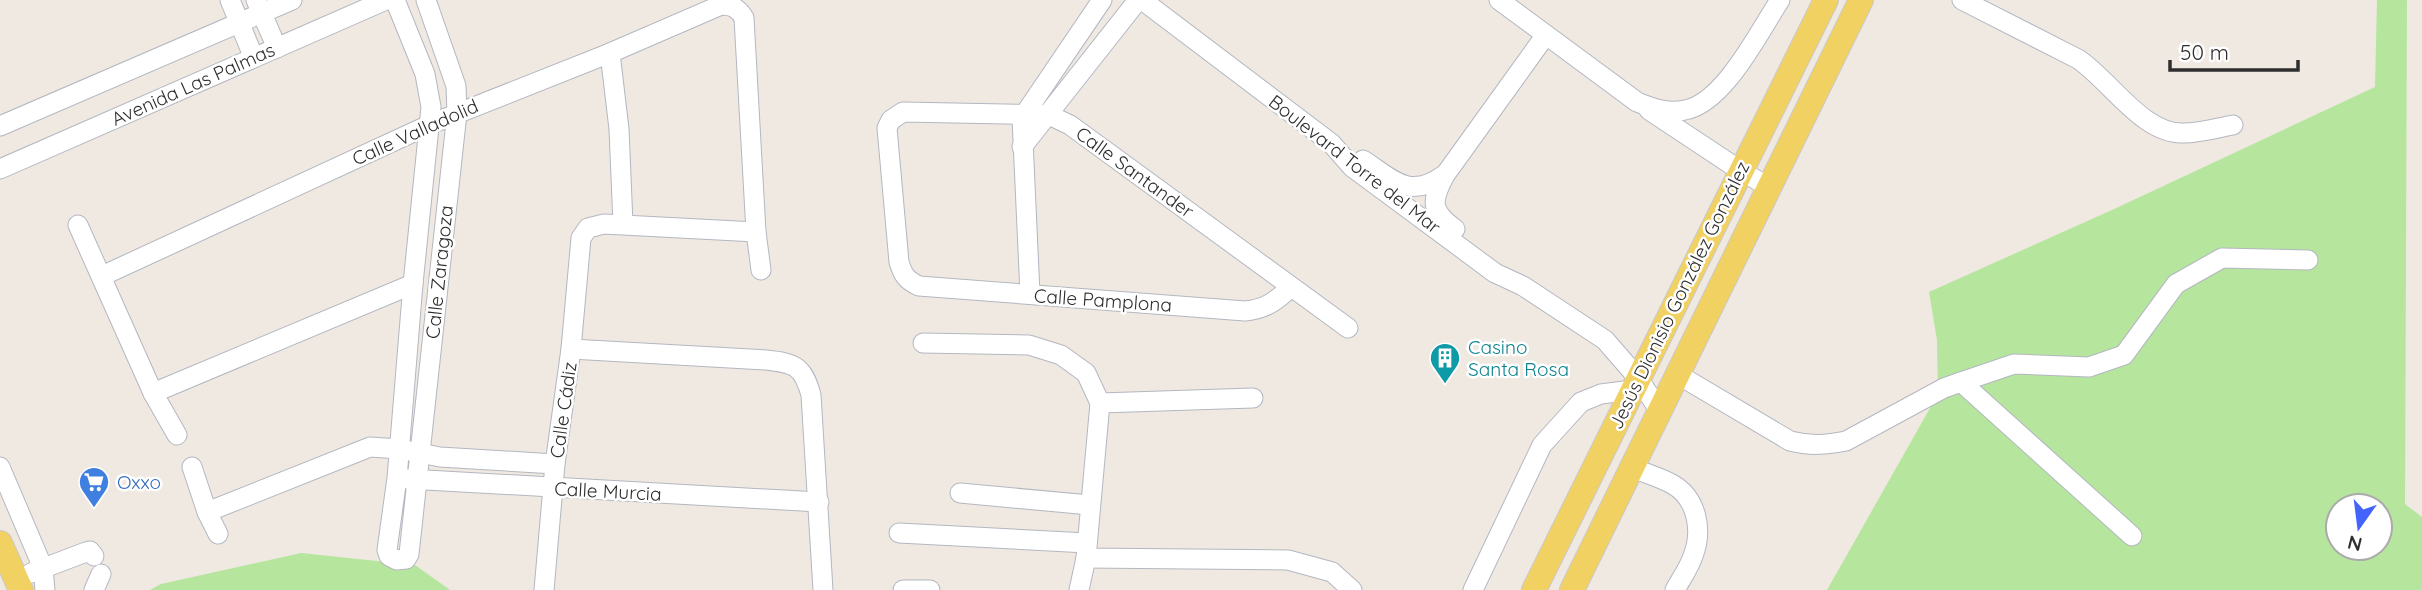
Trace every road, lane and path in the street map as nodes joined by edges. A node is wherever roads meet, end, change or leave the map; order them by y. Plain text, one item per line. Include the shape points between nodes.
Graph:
1 (230, 0) edge
2 (292, 0) edge
3 (386, 0) edge
4 (395, 0) edge
5 (426, 0) edge
6 (1102, 0) edge
7 (1140, 0) edge
8 (1499, 0) edge
9 (1780, 0) edge
10 (1826, 0) edge
11 (1861, 0) edge
12 (1962, 0) edge
13 (259, 7) edge
14 (240, 24) junction
15 (1545, 36) junction
16 (1069, 47) junction
17 (277, 48) junction
18 (610, 53) junction
19 (254, 58) junction
20 (1090, 62) junction
21 (1637, 102) junction
22 (457, 113) junction
23 (1023, 113) junction
24 (1049, 115) junction
25 (431, 124) junction
26 (2233, 125) dead end
27 (0, 126) edge
28 (1331, 143) junction
29 (1023, 147) junction
30 (0, 169) edge
31 (1741, 172) junction
32 (1445, 175) junction
33 (1769, 187) junction
34 (623, 224) junction
35 (78, 225) dead end
36 (756, 232) junction
37 (2308, 260) dead end
38 (761, 270) dead end
39 (102, 276) junction
40 (908, 281) joint
41 (413, 284) junction
42 (1523, 286) junction
43 (1291, 287) junction
44 (1030, 294) junction
45 (1348, 328) dead end
46 (923, 343) dead end
47 (571, 349) junction
48 (1678, 374) junction
49 (1961, 382) junction
50 (1635, 384) junction
51 (153, 393) junction
52 (1253, 398) dead end
53 (1100, 403) junction
54 (1659, 410) junction
55 (177, 435) dead end
56 (400, 449) junction
57 (421, 453) junction
58 (555, 464) junction
59 (0, 467) edge
60 (192, 467) dead end
61 (1631, 467) junction
62 (397, 478) junction
63 (418, 480) junction
64 (554, 488) junction
65 (960, 494) dead end
66 (819, 502) junction
67 (1090, 505) junction
68 (207, 512) junction
69 (899, 533) dead end
70 (218, 534) dead end
71 (2132, 536) dead end
72 (0, 543) edge
73 (1086, 550) junction
74 (94, 556) dead end
75 (43, 568) junction
76 (19, 585) edge
77 (44, 590) edge
78 (544, 590) edge
79 (823, 590) edge
80 (903, 590) edge
81 (930, 590) edge
82 (1079, 590) edge
83 (1352, 590) edge
84 (1472, 590) edge
85 (1534, 590) edge
86 (1572, 590) edge
87 (1675, 590) edge

1 - 14 street
2 - 13 street, Avenida Las Palmas
3 - 17 street, Avenida Las Palmas
4 - 25 street, Calle Zaragoza via 428,85
5 - 22 street, Calle Zaragoza via 456,86
6 - 16 street
7 - 20 street
7 - 28 street, Boulevard Torre del Mar
8 - 15 street
9 - 21 street via 1707,101 1674,112
10 - 31 main road, Jesús Dionisio González González
11 - 33 main road, Jesús Dionisio González González
12 - 26 street via 2078,59 2131,108 2169,131
13 - 14 street, Avenida Las Palmas
13 - 17 street
14 - 19 street
14 - 27 street, Avenida Las Palmas
15 - 21 street
15 - 32 street
16 - 20 street
16 - 23 street
17 - 19 street, Avenida Las Palmas
18 - 22 street, Calle Valladolid
18 - 34 street
18 - 36 street, Calle Valladolid via 721,5 734,7 744,18
19 - 30 street, Avenida Las Palmas
20 - 24 street
21 - 31 street
22 - 25 street, Calle Valladolid
22 - 57 street, Calle Zaragoza
23 - 24 street, Calle Santander
23 - 29 street
23 - 40 street, Calle Santander via 903,112 891,120 887,138 899,262
24 - 29 street
24 - 43 street, Calle Santander via 1070,125
25 - 39 street, Calle Valladolid
25 - 41 street, Calle Zaragoza
28 - 32 street via 1408,187 1424,187
28 - 42 street, Boulevard Torre del Mar via 1352,167 1495,273
29 - 44 street
31 - 33 street
31 - 50 main road, Jesús Dionisio González González
32 - 42 street via 1435,198 1437,214
33 - 48 main road, Jesús Dionisio González González
34 - 36 street
34 - 47 street, Calle Cádiz via 595,226 584,232 578,247
35 - 39 street
36 - 38 street
37 - 49 street via 2222,258 2176,284 2124,355 2089,368 2014,364
39 - 51 street
40 - 44 street, Calle Pamplona via 930,288
41 - 51 street
41 - 56 street, Calle Zaragoza
42 - 50 street, Boulevard Torre del Mar via 1605,340
43 - 44 street, Calle Pamplona via 1272,304 1245,310
43 - 45 street, Calle Santander
46 - 53 street via 1028,345 1061,355 1086,373
47 - 58 street, Calle Cádiz
47 - 66 street via 766,360 801,369 811,395
48 - 49 street via 1790,441 1807,446 1853,438
48 - 54 main road, Jesús Dionisio González González
49 - 71 street
50 - 54 street, Boulevard Torre del Mar
50 - 84 street via 1581,402 1542,445
50 - 85 main road, Jesús Dionisio González González
51 - 55 street
52 - 53 street
53 - 67 street
54 - 61 main road, Jesús Dionisio González González
56 - 57 street, Calle Murcia
56 - 62 street, Calle Zaragoza
56 - 68 street, Calle Murcia via 370,447
57 - 58 street, Calle Murcia
57 - 63 street, Calle Zaragoza
58 - 64 street, Calle Cádiz
59 - 75 street
60 - 68 street
61 - 86 main road, Jesús Dionisio González González
61 - 87 street via 1672,484 1693,506 1698,529 1693,555
62 - 63 street, Calle Murcia
62 - 63 street, Calle Zaragoza via 388,545 389,556 397,559 405,559 409,548
63 - 64 street, Calle Murcia
64 - 66 street, Calle Murcia
64 - 78 street, Calle Cádiz
65 - 67 street
66 - 79 street
67 - 73 street
68 - 70 street
69 - 73 street
72 - 76 main road
73 - 82 street
73 - 83 street via 1289,560 1332,572
74 - 75 street via 90,551
75 - 76 street
75 - 77 street
80 - 81 street

